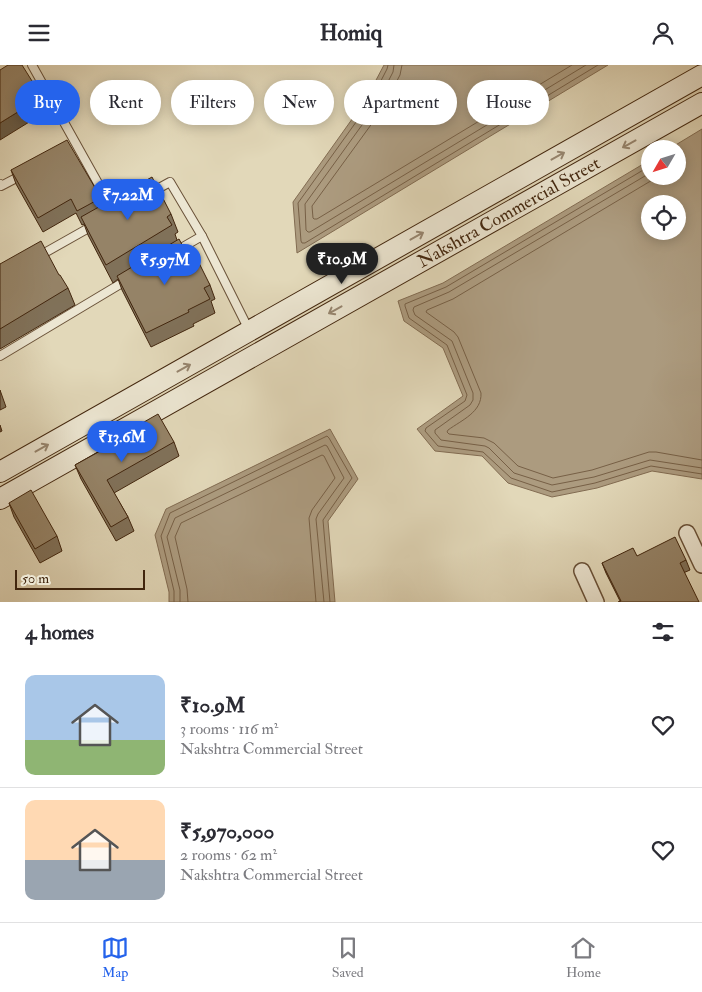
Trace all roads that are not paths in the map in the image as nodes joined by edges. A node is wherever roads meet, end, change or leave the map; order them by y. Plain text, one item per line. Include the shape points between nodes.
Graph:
1 (32, 65) edge
2 (702, 75) edge
3 (702, 103) edge
4 (27, 172) edge
5 (0, 184) edge
6 (99, 185) dead end
7 (144, 196) edge
8 (102, 220) edge
9 (202, 236) junction
10 (168, 256) edge
11 (34, 259) edge
12 (135, 276) edge
13 (250, 331) junction
14 (0, 356) edge
15 (0, 472) edge
16 (0, 499) edge
17 (687, 533) dead end
18 (702, 565) edge
19 (582, 571) dead end
20 (596, 602) edge

1 - 6 lane
13 -> 2 street, Nakshtra Commercial Street
3 -> 16 street, Nakshtra Commercial Street
4 - 5 lane
7 - 9 lane via 170,182
8 - 11 lane
9 - 10 lane
9 - 13 lane
12 - 14 lane
15 -> 13 street, Nakshtra Commercial Street
17 - 18 street
19 - 20 street

